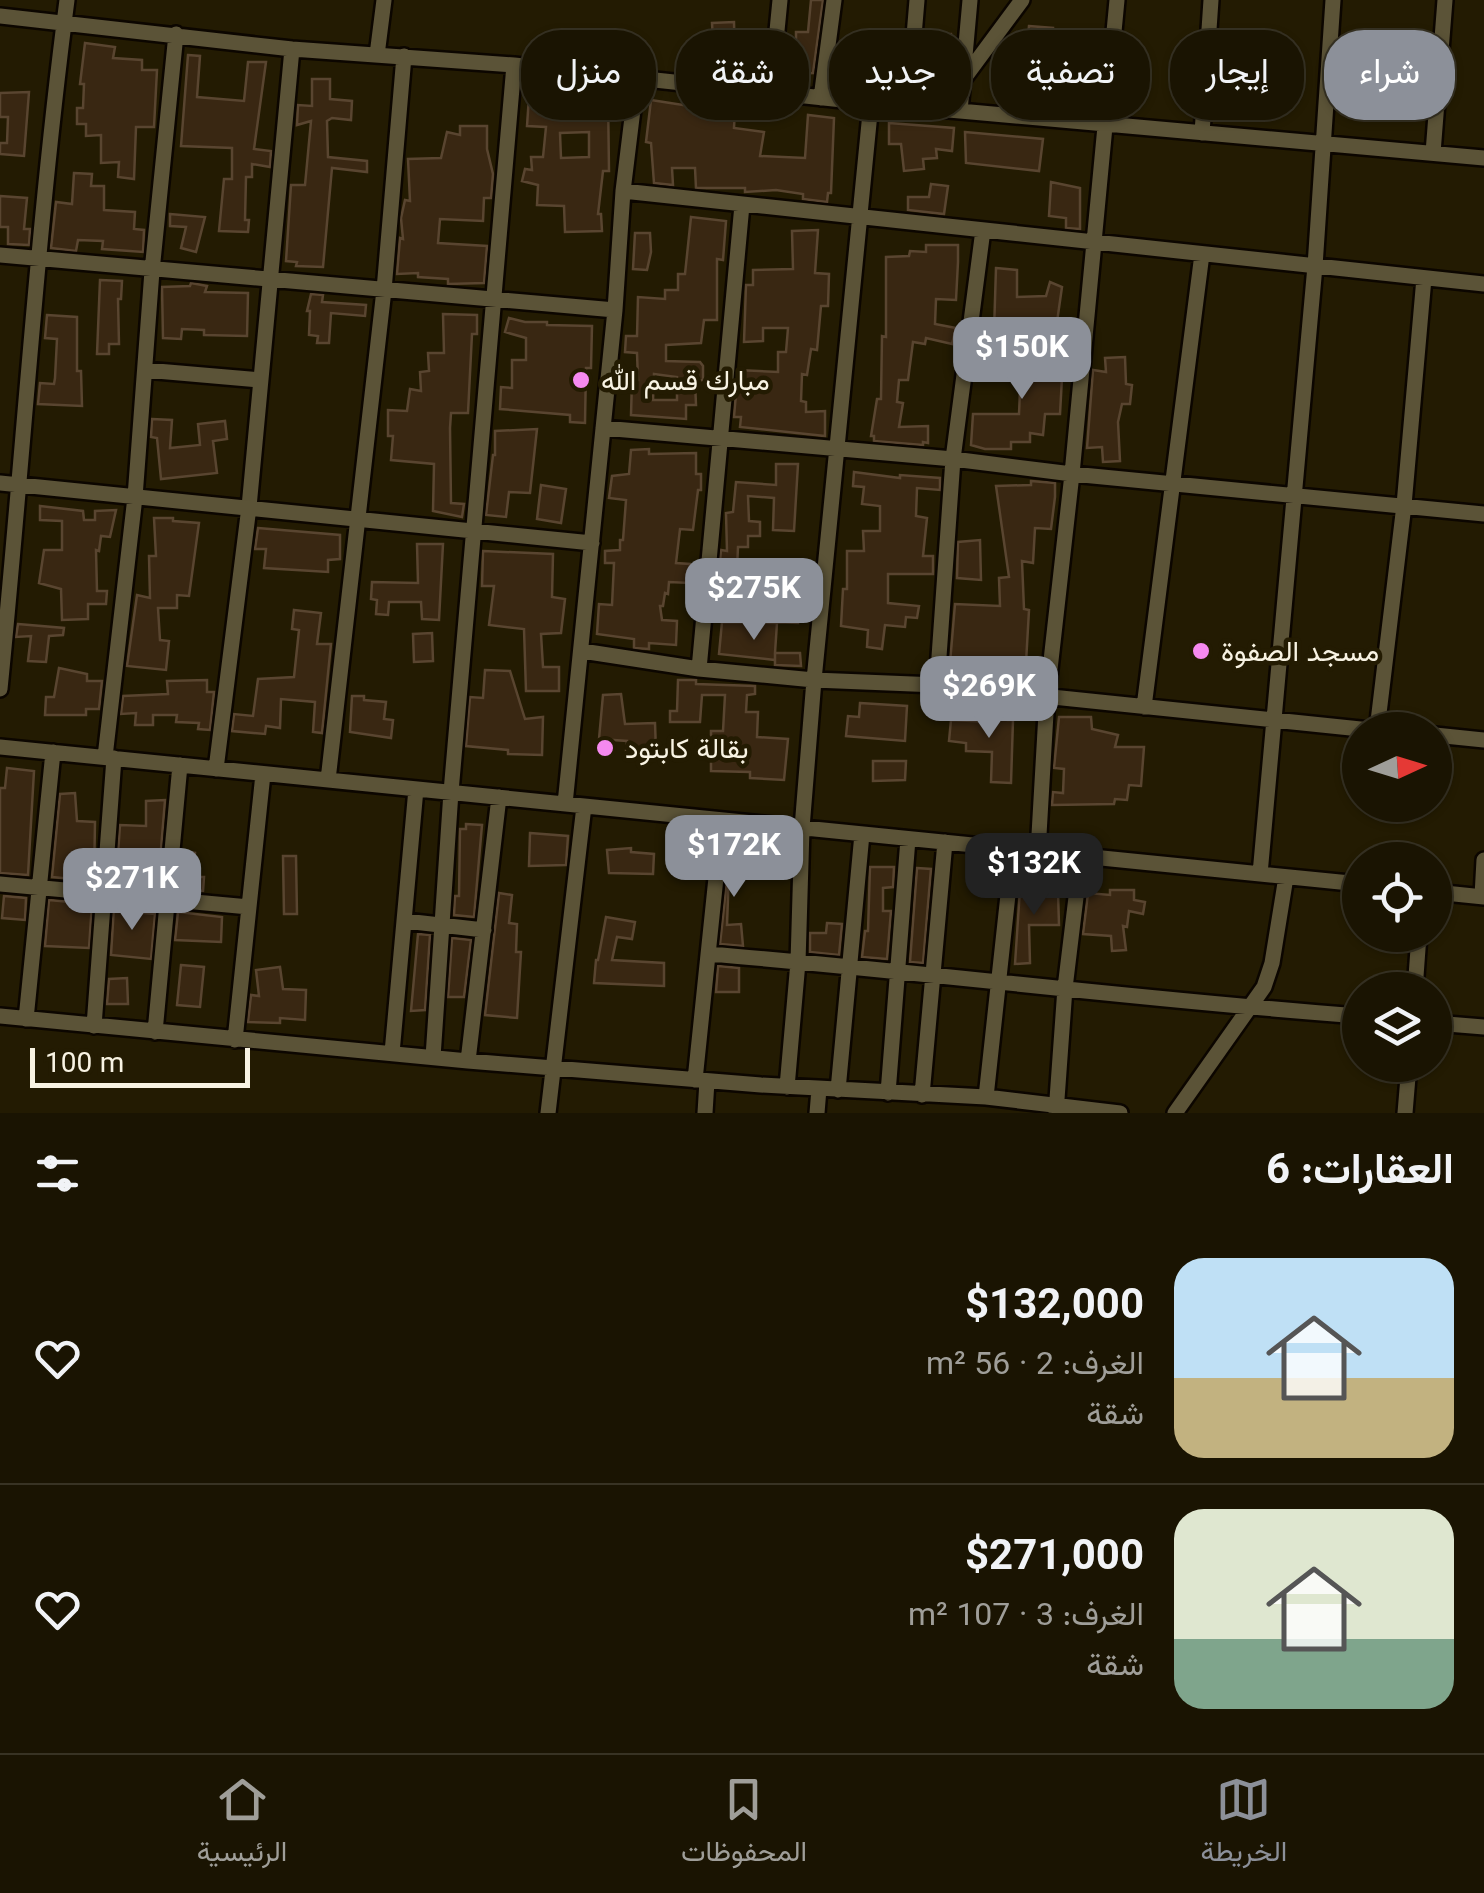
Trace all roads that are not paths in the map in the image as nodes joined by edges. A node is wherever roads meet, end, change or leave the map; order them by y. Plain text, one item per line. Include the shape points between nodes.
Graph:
1 (67, 0) edge
2 (384, 0) edge
3 (780, 0) edge
4 (834, 0) edge
5 (918, 0) edge
6 (970, 0) edge
7 (1022, 0) edge
8 (1117, 0) edge
9 (1211, 0) edge
10 (1333, 0) edge
11 (1444, 0) edge
12 (0, 16) edge
13 (64, 21) junction
14 (777, 30) edge
15 (915, 30) edge
16 (967, 30) edge
17 (176, 34) junction
18 (292, 49) junction
19 (377, 55) junction
20 (404, 56) junction
21 (514, 65) junction
22 (521, 66) edge
23 (971, 69) edge
24 (809, 97) edge
25 (821, 98) junction
26 (829, 99) edge
27 (971, 112) edge
28 (632, 120) edge
29 (869, 120) edge
30 (1103, 124) junction
31 (1202, 133) junction
32 (1322, 143) junction
33 (1434, 153) junction
34 (1484, 158) edge
35 (623, 191) junction
36 (742, 205) junction
37 (860, 216) junction
38 (983, 230) junction
39 (1093, 240) junction
40 (0, 254) edge
41 (1202, 254) junction
42 (38, 258) junction
43 (1315, 266) junction
44 (152, 271) junction
45 (1424, 278) junction
46 (268, 280) junction
47 (1484, 284) edge
48 (384, 290) junction
49 (496, 302) junction
50 (615, 310) junction
51 (144, 370) junction
52 (260, 380) junction
53 (602, 428) junction
54 (718, 438) junction
55 (836, 448) junction
56 (953, 460) junction
57 (1072, 474) junction
58 (0, 484) edge
59 (1173, 484) junction
60 (21, 485) junction
61 (1293, 496) junction
62 (135, 497) junction
63 (1404, 505) junction
64 (249, 507) junction
65 (1484, 514) edge
66 (358, 520) junction
67 (476, 532) junction
68 (592, 543) junction
69 (582, 651) junction
70 (699, 668) junction
71 (814, 680) junction
72 (936, 685) junction
73 (0, 689) edge
74 (1048, 696) junction
75 (1144, 707) junction
76 (1376, 712) edge
77 (1274, 722) junction
78 (1342, 727) edge
79 (1452, 737) edge
80 (1484, 740) edge
81 (0, 747) edge
82 (52, 752) junction
83 (109, 758) junction
84 (180, 765) junction
85 (216, 769) junction
86 (263, 774) junction
87 (328, 780) junction
88 (416, 789) junction
89 (451, 792) junction
90 (499, 798) junction
91 (564, 804) junction
92 (584, 806) junction
93 (722, 820) junction
94 (802, 828) junction
95 (862, 834) junction
96 (908, 839) junction
97 (945, 842) junction
98 (1013, 849) junction
99 (1038, 852) junction
100 (1081, 856) junction
101 (1484, 860) edge
102 (1260, 874) junction
103 (1286, 876) junction
104 (1342, 882) edge
105 (0, 884) edge
106 (40, 888) junction
107 (104, 893) junction
108 (1452, 893) edge
109 (1483, 896) edge
110 (167, 898) junction
111 (249, 907) junction
112 (406, 921) junction
113 (442, 925) junction
114 (484, 930) junction
115 (708, 954) junction
116 (798, 962) junction
117 (850, 966) junction
118 (898, 970) junction
119 (934, 973) junction
120 (997, 981) junction
121 (1065, 988) junction
122 (1248, 1008) junction
123 (1342, 1015) edge
124 (0, 1016) edge
125 (26, 1019) junction
126 (1452, 1024) edge
127 (94, 1026) junction
128 (1484, 1028) edge
129 (155, 1032) junction
130 (235, 1040) junction
131 (392, 1053) junction
132 (432, 1057) junction
133 (468, 1061) junction
134 (554, 1066) junction
135 (701, 1080) junction
136 (1408, 1082) edge
137 (787, 1087) junction
138 (819, 1089) junction
139 (838, 1090) junction
140 (888, 1093) junction
141 (922, 1095) junction
142 (940, 1096) junction
143 (986, 1098) junction
144 (1057, 1109) edge
145 (548, 1113) edge
146 (705, 1113) edge
147 (817, 1113) edge
148 (939, 1113) edge
149 (1120, 1113) edge
150 (1175, 1113) edge
151 (1405, 1113) edge

1 - 13 street
2 - 19 street
3 - 14 street
4 - 25 street
5 - 15 street
6 - 16 street
7 - 23 street
8 - 30 street
9 - 31 street
10 - 32 street
11 - 33 street
12 - 13 street
13 - 17 street
13 - 42 street
17 - 18 street
17 - 44 street
18 - 19 street
18 - 46 street
19 - 20 street
20 - 21 street
20 - 48 street
21 - 22 street
21 - 49 street
24 - 25 street
25 - 26 street
27 - 30 street
28 - 35 street
29 - 37 street
30 - 31 street
30 - 39 street
31 - 32 street
32 - 33 street
32 - 43 street
33 - 34 street
35 - 36 street
35 - 50 street
36 - 37 street
36 - 54 street
37 - 38 street
37 - 55 street
38 - 39 street
38 - 56 street
39 - 41 street
39 - 57 street
40 - 42 street
41 - 43 street
41 - 59 street
42 - 44 street
42 - 60 street
43 - 45 street
43 - 61 street
44 - 46 street
44 - 51 street
45 - 47 street
45 - 63 street
46 - 48 street
46 - 52 street
48 - 49 street
48 - 66 street
49 - 50 street
49 - 67 street
50 - 53 street
51 - 52 street
51 - 62 street
52 - 64 street
53 - 54 street
53 - 68 street
54 - 55 street
54 - 70 street
55 - 56 street
55 - 71 street
56 - 57 street
56 - 72 street
57 - 59 street
57 - 74 street
58 - 60 street
59 - 61 street
59 - 75 street
60 - 62 street
60 - 73 street
61 - 63 street
61 - 77 street
62 - 64 street
62 - 83 street
63 - 65 street
63 - 76 street
64 - 66 street
64 - 85 street
66 - 67 street
66 - 87 street
67 - 68 street
67 - 89 street
68 - 69 street
69 - 70 street
69 - 91 street
70 - 71 street
71 - 72 street
71 - 94 street
72 - 74 street
74 - 75 street
74 - 99 street
75 - 77 street
77 - 78 street
77 - 102 street
79 - 80 street
81 - 82 street
82 - 83 street
82 - 106 street
83 - 84 street
83 - 107 street
84 - 85 street
84 - 110 street
85 - 86 street
86 - 87 street
86 - 111 street
87 - 88 street
88 - 89 street
88 - 112 street
89 - 90 street
89 - 113 street
90 - 91 street
90 - 114 street
91 - 92 street
92 - 93 street
92 - 134 street
93 - 94 street
93 - 115 street
94 - 95 street
94 - 116 street
95 - 96 street
95 - 117 street
96 - 97 street
96 - 118 street
97 - 98 street
97 - 119 street
98 - 99 street
98 - 120 street
99 - 100 street
100 - 102 street
100 - 121 street
101 - 109 street
102 - 103 street
103 - 104 street
103 - 122 street via 1269,976
105 - 106 street
106 - 107 street
106 - 125 street
107 - 110 street
107 - 127 street
108 - 109 street
110 - 111 street
110 - 129 street
111 - 130 street
112 - 113 street
112 - 131 street
113 - 114 street
113 - 132 street
114 - 133 street
115 - 116 street
115 - 135 street
116 - 117 street
116 - 137 street
117 - 118 street
117 - 139 street
118 - 119 street
118 - 140 street
119 - 120 street
119 - 141 street
120 - 121 street
120 - 143 street
121 - 122 street
121 - 144 street
122 - 123 street
122 - 150 street
124 - 125 street
125 - 127 street
126 - 128 street
127 - 129 street
129 - 130 street
130 - 131 street
131 - 132 street
132 - 133 street
133 - 134 street
134 - 135 street
134 - 145 street
135 - 137 street
135 - 146 street
136 - 151 street
137 - 138 street
138 - 139 street
138 - 147 street
139 - 140 street
140 - 141 street
141 - 142 street
142 - 143 street
142 - 148 street
143 - 144 street
144 - 149 street

